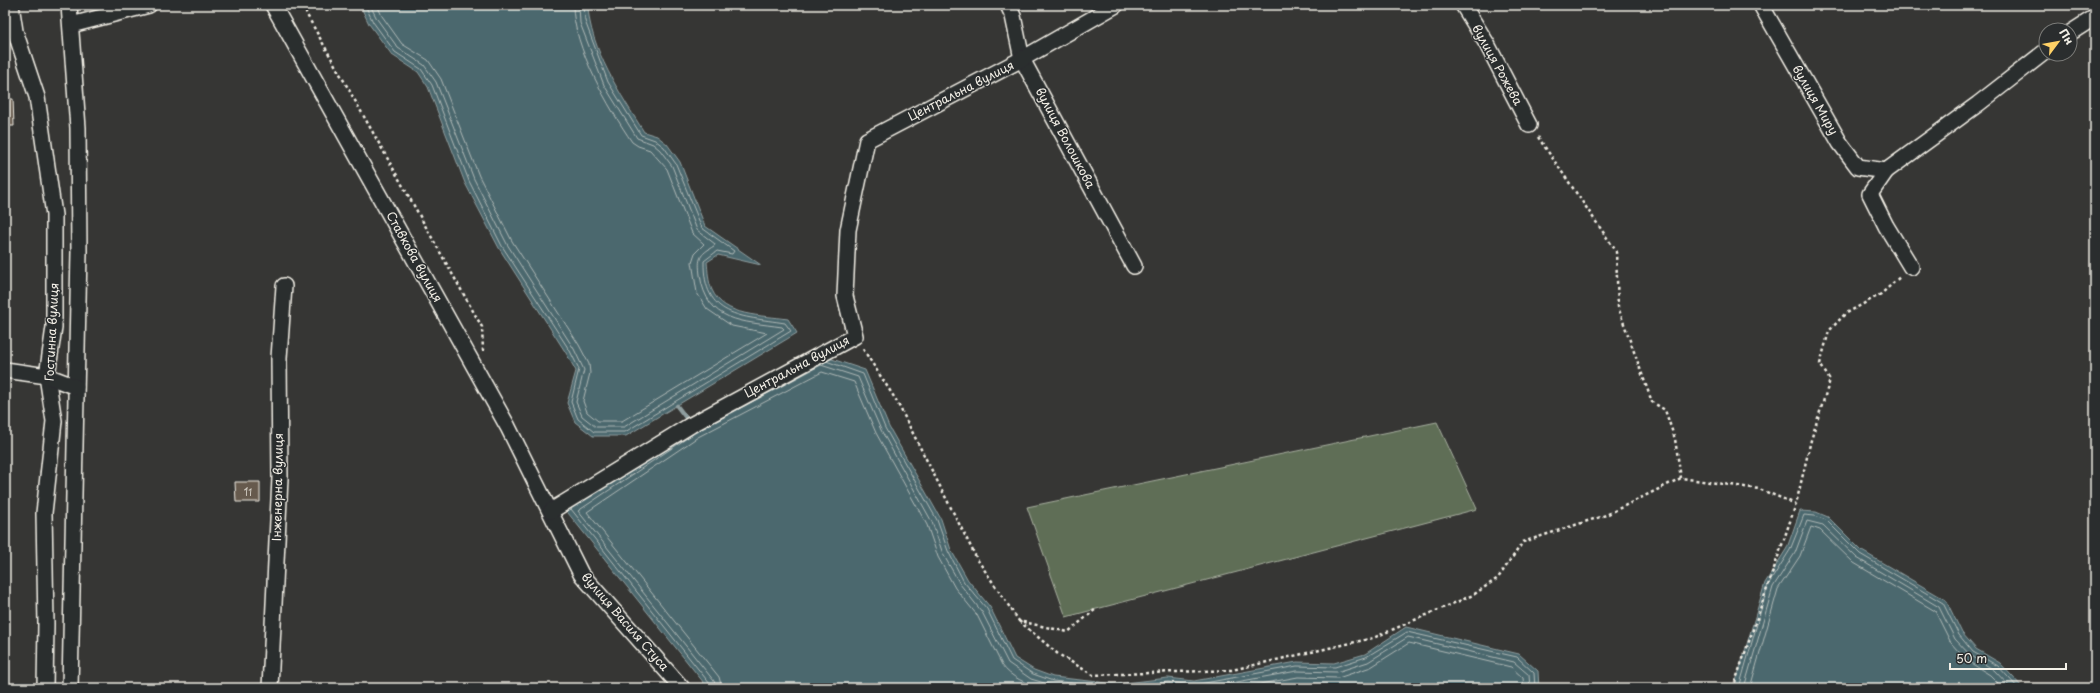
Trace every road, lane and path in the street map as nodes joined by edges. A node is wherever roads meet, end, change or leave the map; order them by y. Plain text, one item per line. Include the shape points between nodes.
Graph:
1 (11, 5) edge
2 (69, 5) edge
3 (149, 5) edge
4 (273, 5) edge
5 (304, 5) edge
6 (1008, 5) edge
7 (1116, 5) edge
8 (1463, 5) edge
9 (1761, 5) edge
10 (2095, 17) edge
11 (71, 24) junction
12 (2078, 28) edge
13 (2038, 57) edge
14 (1022, 59) junction
15 (1529, 125) joint
16 (1886, 171) junction
17 (1134, 266) dead end
18 (1912, 267) joint
19 (284, 286) dead end
20 (855, 336) junction
21 (484, 356) dead end
22 (5, 370) edge
23 (47, 376) junction
24 (76, 387) junction
25 (1681, 478) junction
26 (1796, 504) junction
27 (551, 511) junction
28 (1096, 609) dead end
29 (1019, 621) junction
30 (45, 688) edge
31 (70, 688) edge
32 (270, 688) edge
33 (682, 688) edge
34 (1733, 688) edge

1 - 23 street, Гостинна вулиця via 15,31 37,97 54,215 54,327
2 - 11 street, Гостинна вулиця
3 - 11 street
4 - 27 street, Ставкова вулиця via 502,414
5 - 21 path via 307,15 482,328
6 - 14 street, вулиця Волошкова via 1014,16
7 - 14 street, Центральна вулиця
8 - 15 street, вулиця Рожева via 1487,44
9 - 16 street, вулиця Миру via 1840,144 1858,168
10 - 12 street
11 - 24 street, Гостинна вулиця via 78,128
13 - 16 street
14 - 17 street, вулиця Волошкова
14 - 20 street, Центральна вулиця via 867,140 848,230 845,296
15 - 25 path via 1616,251 1618,307 1652,402 1665,410 1675,439
16 - 18 street via 1870,194 1886,226
18 - 26 path via 1881,294 1845,314 1829,331 1820,364 1830,380 1811,440
19 - 32 street, Інженерна вулиця via 279,358 280,478
20 - 27 street, Центральна вулиця via 691,425
20 - 29 path via 896,400 976,559
22 - 23 street
23 - 24 street
23 - 30 street, Гостинна вулиця via 54,421 44,514
24 - 31 street, Гостинна вулиця
25 - 26 path via 1759,489
25 - 29 path via 1606,515 1523,542 1498,578 1473,595 1372,638 1232,670 1093,675 1058,654
26 - 34 path
27 - 33 street, вулиця Василя Стуса via 581,574
28 - 29 path via 1068,632

